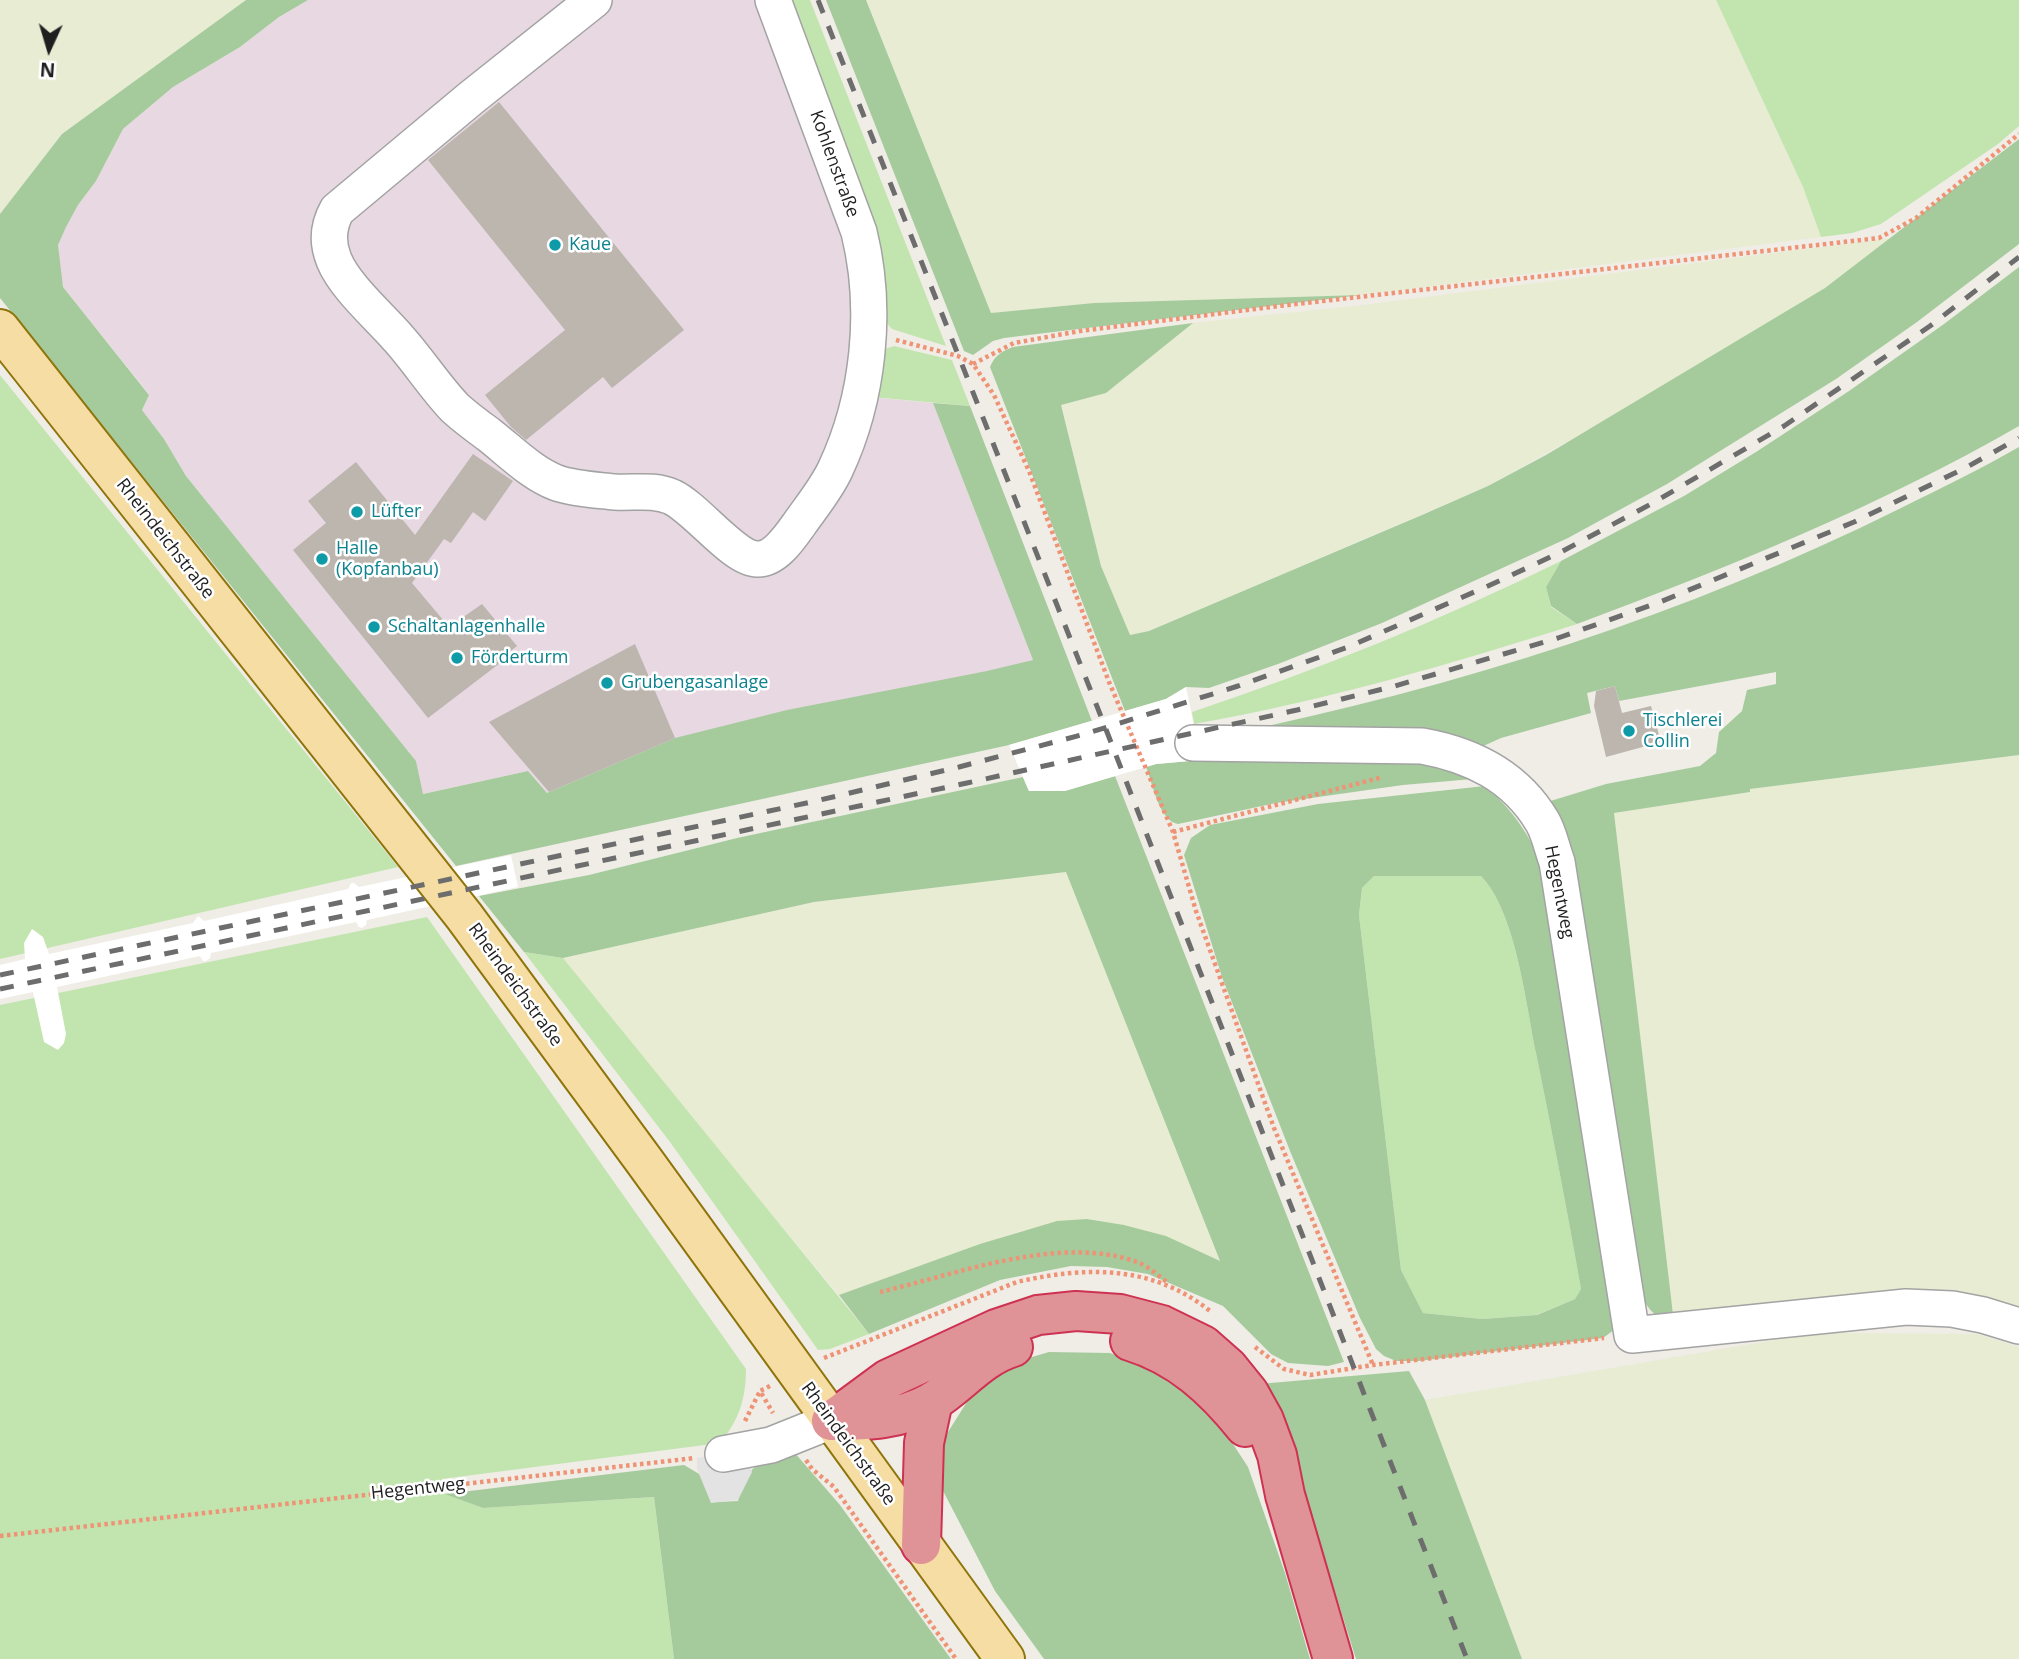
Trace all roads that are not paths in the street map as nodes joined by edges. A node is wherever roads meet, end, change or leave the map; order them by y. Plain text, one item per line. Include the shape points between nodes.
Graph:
1 (594, 0) edge
2 (773, 0) edge
3 (0, 330) edge
4 (1192, 743) dead end
5 (2019, 1326) edge
6 (933, 1401) junction
7 (831, 1421) junction
8 (723, 1454) road end
9 (1285, 1495) junction
10 (921, 1545) junction
11 (1005, 1659) edge
12 (1333, 1659) edge

1 - 2 street, Kohlenstraße via 337,209 329,240 334,261 455,408 533,471 558,483 673,498 737,551 755,560 769,558 792,534 834,472 860,396 868,334 866,260 859,232
3 - 7 main road, Rheindeichstraße via 464,916
4 - 5 street, Hegentweg via 1422,746 1453,752 1493,769 1543,822 1557,862 1632,1335 1906,1307 1952,1308
6 - 7 highway via 875,1421
6 - 9 highway via 974,1367 1005,1349 1041,1338 1116,1337 1152,1348 1207,1384 1247,1429
6 - 10 highway via 924,1443
7 - 8 street via 771,1446
7 - 9 highway via 888,1379 996,1329 1038,1315 1076,1311 1120,1314 1162,1325 1203,1345 1228,1367 1264,1420 1278,1455
7 - 10 main road, Rheindeichstraße
9 - 12 highway
10 - 11 main road, Rheindeichstraße

